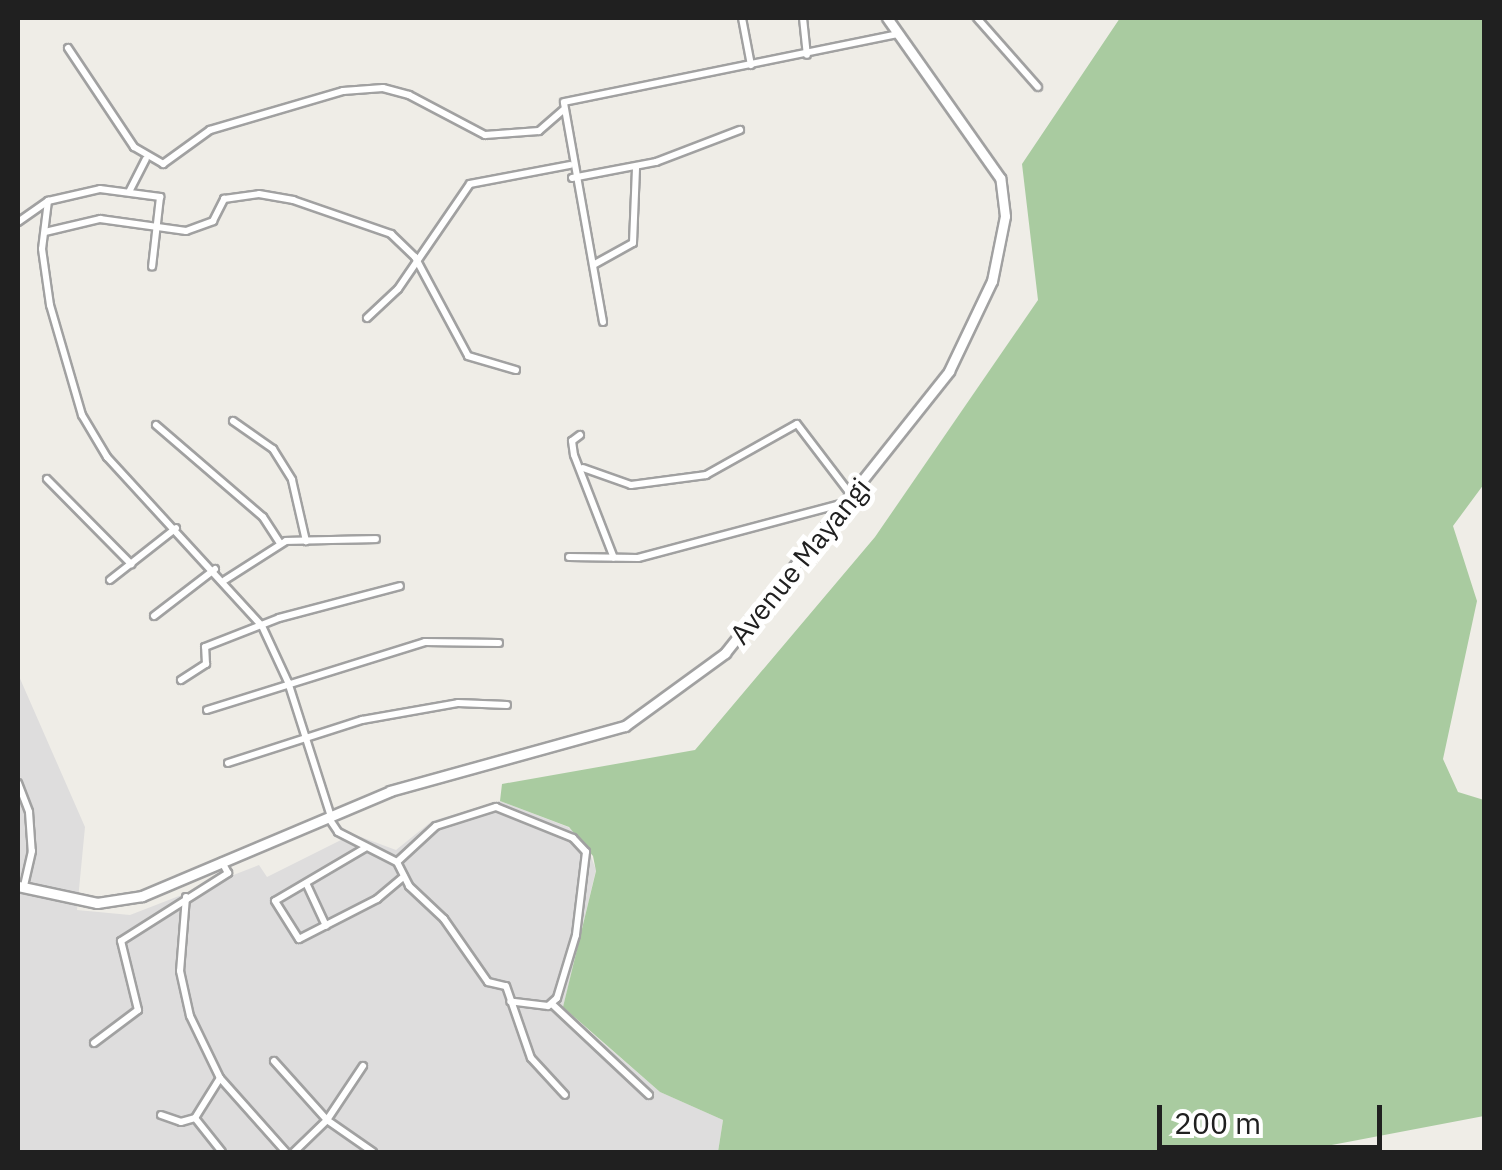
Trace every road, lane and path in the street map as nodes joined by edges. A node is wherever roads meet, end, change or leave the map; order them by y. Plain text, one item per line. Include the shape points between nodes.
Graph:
1 (742, 18) edge
2 (803, 18) edge
3 (887, 18) edge
4 (977, 18) edge
5 (899, 34) junction
6 (68, 48) dead end
7 (807, 56) junction
8 (751, 65) junction
9 (1038, 87) dead end
10 (563, 110) junction
11 (740, 130) dead end
12 (146, 159) junction
13 (570, 165) junction
14 (636, 167) junction
15 (572, 178) junction
16 (130, 192) junction
17 (48, 202) junction
18 (18, 222) edge
19 (160, 230) junction
20 (44, 232) junction
21 (415, 257) junction
22 (595, 264) junction
23 (152, 266) dead end
24 (367, 318) dead end
25 (603, 322) dead end
26 (516, 370) dead end
27 (232, 421) dead end
28 (156, 425) dead end
29 (580, 435) dead end
30 (583, 468) junction
31 (47, 479) dead end
32 (850, 499) junction
33 (176, 528) junction
34 (376, 539) dead end
35 (306, 541) junction
36 (280, 543) junction
37 (569, 557) dead end
38 (614, 558) junction
39 (130, 564) junction
40 (215, 569) junction
41 (110, 580) dead end
42 (224, 580) junction
43 (400, 586) dead end
44 (154, 616) dead end
45 (262, 626) junction
46 (499, 643) dead end
47 (181, 680) dead end
48 (288, 682) junction
49 (507, 705) dead end
50 (207, 710) dead end
51 (304, 740) junction
52 (228, 763) dead end
53 (18, 783) edge
54 (329, 815) junction
55 (365, 848) junction
56 (221, 861) junction
57 (397, 862) junction
58 (404, 876) junction
59 (307, 884) junction
60 (21, 887) edge
61 (186, 897) junction
62 (326, 926) junction
63 (510, 1001) junction
64 (552, 1003) junction
65 (94, 1044) dead end
66 (274, 1061) dead end
67 (364, 1066) dead end
68 (220, 1078) junction
69 (565, 1095) dead end
70 (650, 1095) dead end
71 (161, 1115) dead end
72 (195, 1118) junction
73 (327, 1120) junction
74 (222, 1152) edge
75 (290, 1152) edge
76 (372, 1152) edge

1 - 8 street
2 - 7 street
3 - 5 street, Avenue Mayangi
4 - 9 street
5 - 7 street
5 - 32 street, Avenue Mayangi via 991,157 1006,216 981,316 949,371
6 - 12 street
7 - 8 street
8 - 10 street via 588,94 566,100
10 - 12 street via 539,131 485,136 410,95 383,88 343,91 210,130 168,163
10 - 13 street
11 - 14 street
12 - 16 street
13 - 15 street
13 - 21 street via 477,180
14 - 15 street
14 - 22 street via 633,243
15 - 22 street
16 - 17 street via 100,188
16 - 19 street via 162,198
17 - 18 street
17 - 20 street
19 - 20 street via 100,220
19 - 21 street via 198,229 213,220 224,199 270,195 382,230
19 - 23 street
20 - 33 street via 50,305 82,416 107,458
21 - 24 street via 398,289
21 - 26 street via 468,356
22 - 25 street
27 - 35 street via 269,445 283,465
28 - 36 street via 263,517
29 - 30 street via 572,442
30 - 32 street via 630,485 706,475 798,424
30 - 38 street
31 - 39 street
32 - 38 street via 638,558
32 - 54 street, Avenue Mayangi via 725,653 636,720 421,781
33 - 39 street
33 - 40 street
34 - 35 street
35 - 36 street
36 - 42 street
37 - 38 street
39 - 41 street
40 - 42 street
40 - 44 street
42 - 45 street
43 - 45 street
45 - 47 street via 204,647 206,664
45 - 48 street
46 - 48 street via 425,642
48 - 50 street
48 - 51 street
49 - 51 street via 464,702 398,713
51 - 52 street
51 - 54 street
53 - 60 street via 32,852
54 - 55 street via 338,832
54 - 56 street, Avenue Mayangi
55 - 57 street
55 - 59 street
56 - 60 street, Avenue Mayangi via 115,902
56 - 61 street via 228,873
57 - 58 street
57 - 64 street via 436,826 496,807 573,838 586,852 576,934
58 - 62 street
58 - 63 street via 490,983 506,986
59 - 62 street
59 - 62 street via 275,901 299,939
61 - 65 street via 120,941 138,1010
61 - 68 street via 183,991
63 - 64 street
63 - 69 street via 531,1058
64 - 70 street
66 - 73 street
67 - 73 street
68 - 72 street
68 - 75 street
71 - 72 street via 181,1122
72 - 74 street
73 - 75 street
73 - 76 street

